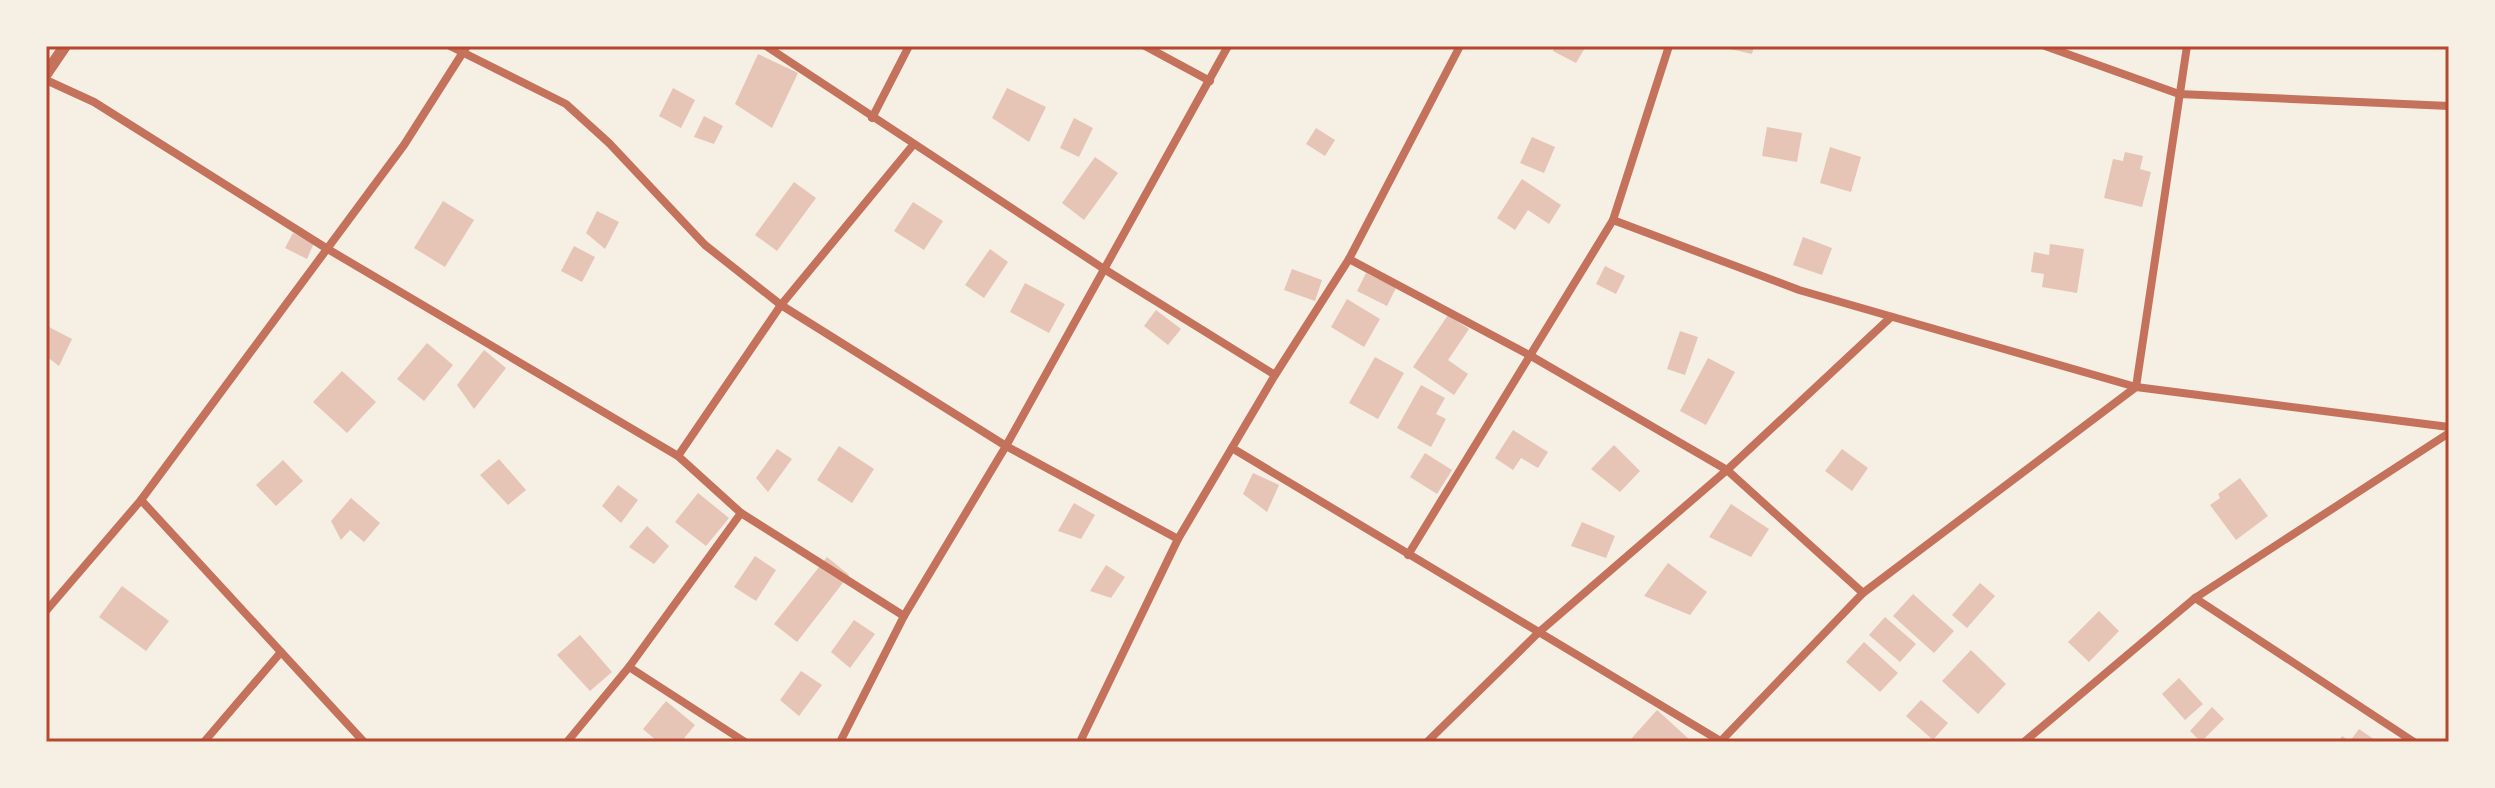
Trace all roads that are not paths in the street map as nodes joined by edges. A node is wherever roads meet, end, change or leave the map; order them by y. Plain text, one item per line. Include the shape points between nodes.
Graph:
1 (65, 46) edge
2 (450, 46) edge
3 (766, 46) edge
4 (909, 46) edge
5 (1145, 46) edge
6 (1228, 46) edge
7 (1460, 46) edge
8 (1669, 46) edge
9 (2045, 46) edge
10 (2187, 46) edge
11 (465, 50) edge
12 (46, 74) edge
13 (46, 80) edge
14 (1210, 81) junction
15 (2179, 94) junction
16 (2449, 106) edge
17 (872, 118) junction
18 (913, 145) junction
19 (1613, 220) junction
20 (326, 248) junction
21 (1349, 259) junction
22 (1104, 269) junction
23 (781, 305) junction
24 (1891, 317) junction
25 (1531, 356) junction
26 (1275, 375) junction
27 (2136, 387) junction
28 (2449, 430) edge
29 (1006, 446) junction
30 (1232, 448) junction
31 (678, 456) junction
32 (1727, 470) junction
33 (141, 500) junction
34 (741, 513) junction
35 (1178, 539) junction
36 (1408, 555) junction
37 (1863, 593) junction
38 (2195, 598) junction
39 (46, 611) edge
40 (904, 616) junction
41 (1538, 633) junction
42 (281, 652) junction
43 (629, 667) junction
44 (204, 742) edge
45 (364, 742) edge
46 (567, 742) edge
47 (745, 742) edge
48 (840, 742) edge
49 (1080, 742) edge
50 (1427, 742) edge
51 (1721, 742) edge
52 (2024, 742) edge
53 (2414, 742) edge

1 - 12 street
2 - 11 street
3 - 17 street
4 - 17 street
5 - 14 street
6 - 14 street
7 - 21 street
8 - 19 street
9 - 15 street
10 - 15 street
11 - 20 street via 404,145
11 - 23 street via 566,104 705,245
13 - 20 street via 94,102
14 - 22 street
15 - 16 street
15 - 27 street
17 - 18 street
18 - 22 street
18 - 23 street
19 - 24 street via 1799,290
19 - 25 street
20 - 31 street
20 - 33 street
21 - 25 street
21 - 26 street
22 - 26 street
22 - 29 street
23 - 29 street
23 - 31 street
24 - 27 street
24 - 32 street
25 - 32 street
25 - 36 street
26 - 30 street
27 - 28 street
27 - 37 street
28 - 38 street
29 - 35 street
29 - 40 street
30 - 35 street
30 - 36 street
31 - 34 street
32 - 37 street
32 - 41 street
33 - 39 street
33 - 42 street
34 - 40 street
34 - 43 street
35 - 49 street
36 - 41 street
37 - 51 street
38 - 52 street
38 - 53 street
40 - 48 street
41 - 50 street
41 - 51 street
42 - 44 street
42 - 45 street
43 - 46 street
43 - 47 street

